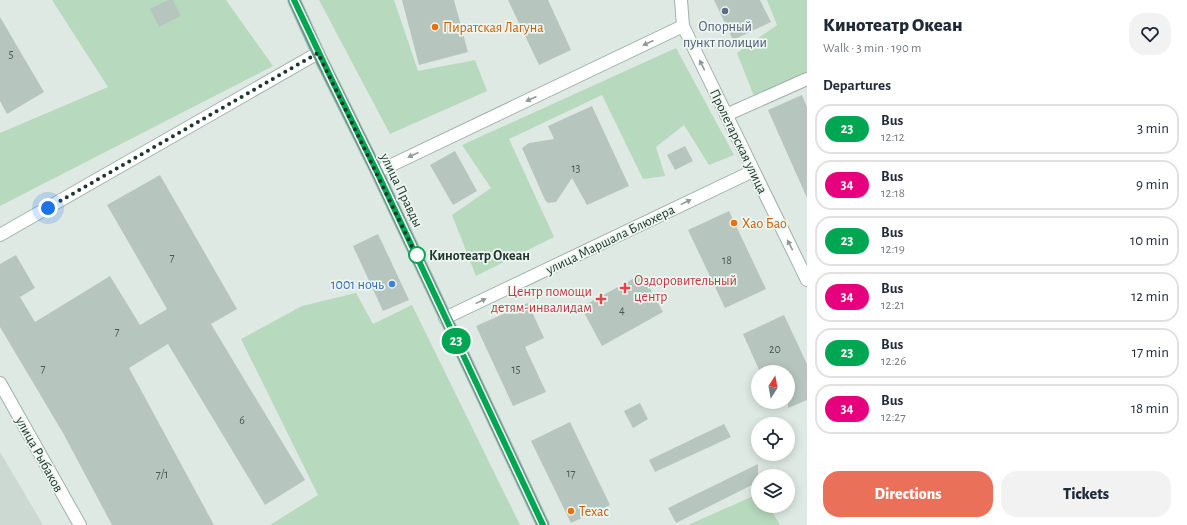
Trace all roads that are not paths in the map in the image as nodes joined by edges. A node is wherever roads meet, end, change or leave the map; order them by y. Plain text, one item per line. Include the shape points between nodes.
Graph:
1 (294, 0) edge
2 (681, 0) edge
3 (683, 26) junction
4 (318, 53) junction
5 (807, 78) edge
6 (726, 115) junction
7 (753, 171) junction
8 (377, 172) junction
9 (0, 235) edge
10 (807, 280) edge
11 (446, 318) junction
12 (0, 383) edge
13 (80, 525) edge
14 (543, 525) edge

1 - 4 main road, улица Правды
2 - 3 street, Пролетарская улица
6 -> 3 street, Пролетарская улица
3 -> 8 street
4 - 8 main road, улица Правды
4 - 9 street
5 - 6 street
6 - 7 street, Пролетарская улица
10 -> 7 street, Пролетарская улица
11 -> 7 street, улица Маршала Блюхера
8 - 11 main road, улица Правды
11 - 14 main road, улица Правды
12 - 13 street, улица Рыбаков

